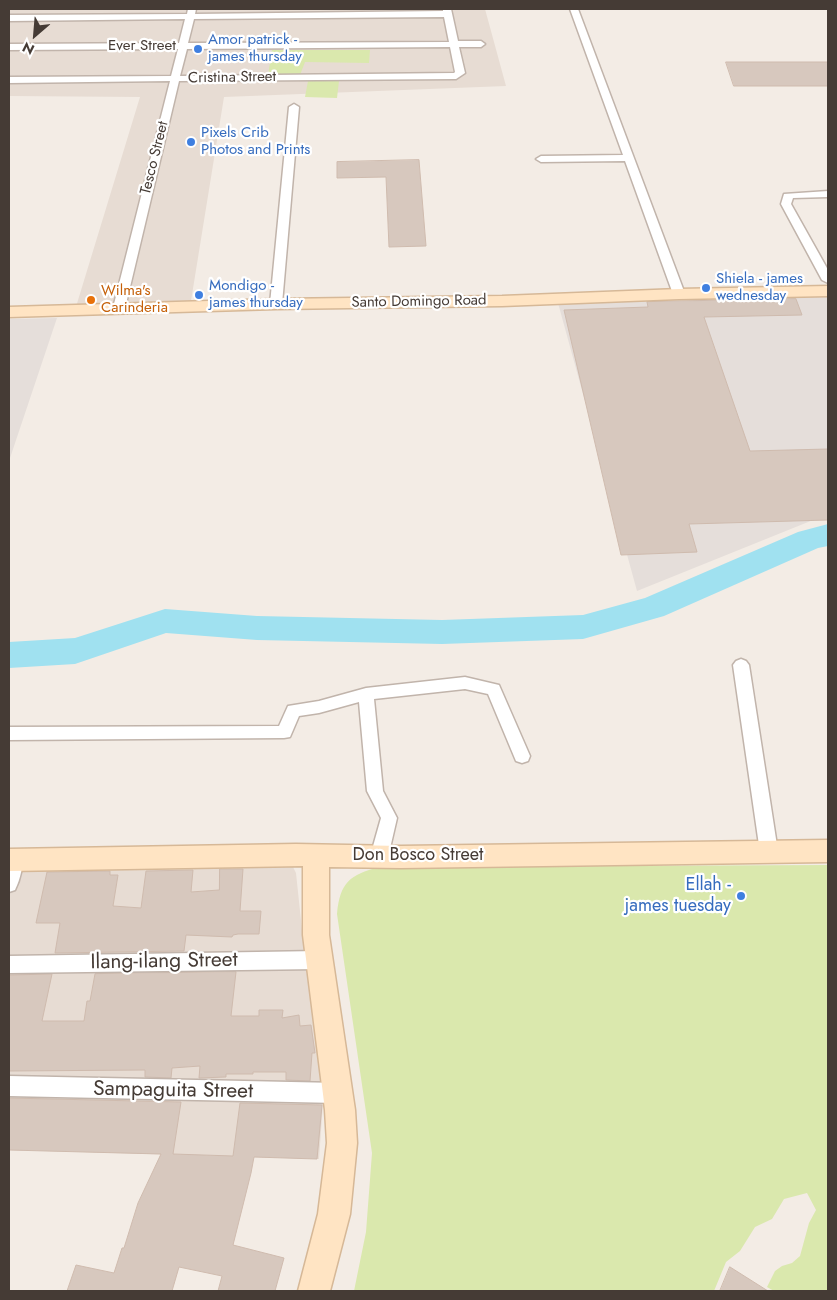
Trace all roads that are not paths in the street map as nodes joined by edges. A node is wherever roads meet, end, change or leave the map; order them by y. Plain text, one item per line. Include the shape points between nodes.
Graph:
1 (574, 9) edge
2 (447, 11) edge
3 (191, 13) edge
4 (9, 18) edge
5 (455, 44) junction
6 (481, 44) dead end
7 (183, 46) junction
8 (9, 47) edge
9 (175, 79) junction
10 (9, 80) edge
11 (294, 108) dead end
12 (628, 158) junction
13 (541, 159) dead end
14 (828, 194) edge
15 (828, 280) edge
16 (828, 291) edge
17 (679, 294) junction
18 (276, 304) junction
19 (119, 308) junction
20 (9, 312) edge
21 (741, 665) dead end
22 (366, 694) junction
23 (9, 734) edge
24 (522, 756) dead end
25 (828, 851) edge
26 (769, 852) junction
27 (316, 855) junction
28 (379, 857) junction
29 (11, 859) edge
30 (9, 884) edge
31 (319, 960) junction
32 (9, 965) edge
33 (9, 1086) edge
34 (338, 1094) junction
35 (314, 1291) edge

1 - 12 street
2 - 3 street
2 - 5 street
3 - 4 street
3 - 7 street, Tesco Street
5 - 6 street, Ever Street
5 - 7 street, Ever Street
5 - 9 street, Cristina Street via 460,72 456,76
7 - 8 street, Ever Street
7 - 9 street, Tesco Street
9 - 10 street, Cristina Street
9 - 19 street, Tesco Street
11 - 18 street
12 - 13 street
12 - 17 street
14 - 15 street via 788,196 786,204
16 - 17 street, Santo Domingo Road
17 - 18 street, Santo Domingo Road via 502,301
18 - 19 street, Santo Domingo Road
19 - 20 street, Santo Domingo Road
21 - 26 street
22 - 23 street via 294,710 284,732
22 - 24 street via 464,683 494,689
22 - 28 street via 375,791 389,818
25 - 26 street, Don Bosco Street
26 - 28 street, Don Bosco Street
27 - 28 street, Don Bosco Street
27 - 29 street, Don Bosco Street
27 - 31 street
29 - 30 street
31 - 32 street, Ilang-ilang Street
31 - 34 street
33 - 34 street, Sampaguita Street
34 - 35 street via 342,1143 338,1183 334,1214

